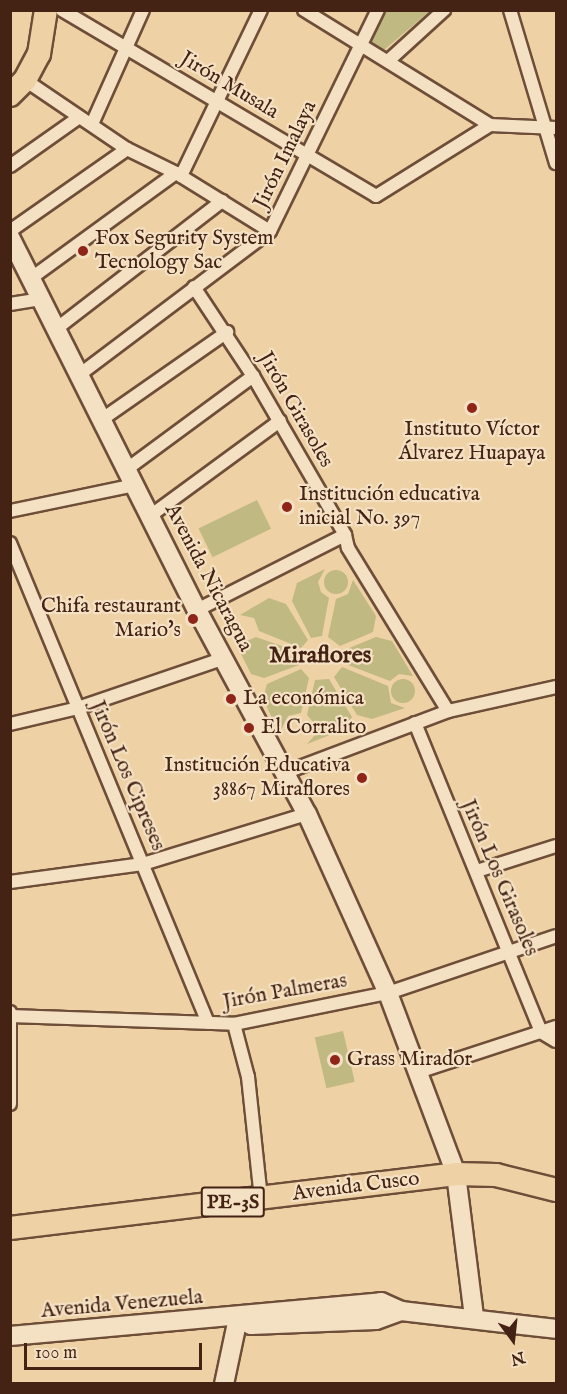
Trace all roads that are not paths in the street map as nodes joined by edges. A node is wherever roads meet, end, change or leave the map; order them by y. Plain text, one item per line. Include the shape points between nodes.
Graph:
1 (46, 10) edge
2 (62, 10) edge
3 (143, 10) edge
4 (261, 10) edge
5 (304, 10) edge
6 (378, 10) edge
7 (444, 10) edge
8 (510, 10) edge
9 (362, 45) junction
10 (126, 47) junction
11 (388, 61) junction
12 (18, 87) edge
13 (217, 101) junction
14 (78, 118) junction
15 (92, 124) junction
16 (490, 125) junction
17 (552, 129) edge
18 (127, 149) junction
19 (308, 155) junction
20 (556, 163) edge
21 (10, 166) edge
22 (178, 174) junction
23 (222, 201) junction
24 (10, 231) edge
25 (270, 231) junction
26 (10, 237) edge
27 (30, 279) junction
28 (194, 287) junction
29 (40, 299) junction
30 (10, 304) edge
31 (56, 328) junction
32 (227, 332) junction
33 (79, 375) junction
34 (254, 376) junction
35 (101, 420) junction
36 (280, 421) junction
37 (130, 477) junction
38 (10, 511) edge
39 (150, 516) junction
40 (345, 535) junction
41 (10, 543) edge
42 (197, 610) junction
43 (225, 658) junction
44 (556, 687) edge
45 (78, 708) junction
46 (448, 711) junction
47 (10, 723) edge
48 (415, 723) junction
49 (284, 773) junction
50 (307, 814) junction
51 (556, 846) edge
52 (143, 864) junction
53 (477, 871) junction
54 (10, 882) edge
55 (556, 936) edge
56 (509, 952) junction
57 (388, 993) junction
58 (11, 1015) edge
59 (208, 1023) junction
60 (234, 1024) junction
61 (556, 1027) edge
62 (541, 1032) junction
63 (556, 1041) edge
64 (421, 1071) junction
65 (10, 1104) edge
66 (456, 1174) junction
67 (556, 1190) edge
68 (261, 1199) junction
69 (10, 1228) edge
70 (474, 1317) junction
71 (238, 1318) junction
72 (556, 1329) edge
73 (10, 1336) edge
74 (224, 1383) edge

1 - 12 highway via 39,54
2 - 10 street, Jirón Musala
3 - 10 street
4 - 13 street
5 - 9 street
6 - 9 street, Jirón Imalaya
7 - 11 street
8 - 17 street
9 - 11 street
9 - 19 street, Jirón Imalaya
10 - 13 street, Jirón Musala
10 - 15 street
11 - 16 street
12 - 14 street
13 - 19 street, Jirón Musala
13 - 22 street
14 - 15 street
14 - 21 street
15 - 18 street
16 - 17 street
16 - 19 street, Jirón Musala via 376,196
17 - 20 street
18 - 22 street
18 - 24 street
19 - 25 street, Jirón Imalaya
22 - 23 street
22 - 27 street
23 - 25 street
23 - 31 street
25 - 28 street, Jirón Imalaya
26 - 27 street, Avenida Nicaragua
27 - 29 street, Avenida Nicaragua
28 - 32 street, Jirón Girasoles
28 - 33 street, Jirón Imalaya
29 - 30 street
29 - 31 street, Avenida Nicaragua
31 - 33 street, Avenida Nicaragua
32 - 34 street, Jirón Girasoles
32 - 35 street
33 - 35 street, Avenida Nicaragua
34 - 36 street, Jirón Girasoles
34 - 37 street
35 - 37 street, Avenida Nicaragua
36 - 39 street
36 - 40 street, Jirón Girasoles
37 - 38 street
37 - 39 street, Avenida Nicaragua
39 - 42 street, Avenida Nicaragua
40 - 42 street
40 - 46 street, Jirón Girasoles via 348,548
41 - 45 street, Jirón Los Cipreses
42 - 43 street, Avenida Nicaragua
43 - 45 street
43 - 49 street, Avenida Nicaragua
44 - 46 street
45 - 47 street
45 - 52 street, Jirón Los Cipreses
46 - 48 street
48 - 49 street
48 - 53 street, Jirón Los Girasoles
49 - 50 street, Avenida Nicaragua
50 - 52 street
50 - 57 street, Avenida Nicaragua
51 - 53 street
52 - 54 street
52 - 59 street, Jirón Los Cipreses
53 - 56 street, Jirón Los Girasoles
55 - 56 street, Jirón Palmeras
56 - 57 street, Jirón Palmeras
56 - 62 street, Jirón Los Girasoles
57 - 60 street, Jirón Palmeras
57 - 64 street, Avenida Nicaragua
58 - 59 street, Jirón Palmeras
58 - 65 street
59 - 60 street, Jirón Palmeras
60 - 68 street via 248,1077
61 - 62 street
62 - 63 street
62 - 64 street
64 - 66 street, Avenida Nicaragua
66 - 67 highway, Avenida Cusco / PE-3S via 496,1174
66 - 68 highway, Avenida Cusco / PE-3S
66 - 70 street
68 - 69 highway, Avenida Cusco / PE-3S
70 - 71 street, Avenida Venezuela via 401,1311 381,1302 254,1311
70 - 72 street, Avenida Venezuela
71 - 73 street, Avenida Venezuela
71 - 74 street

